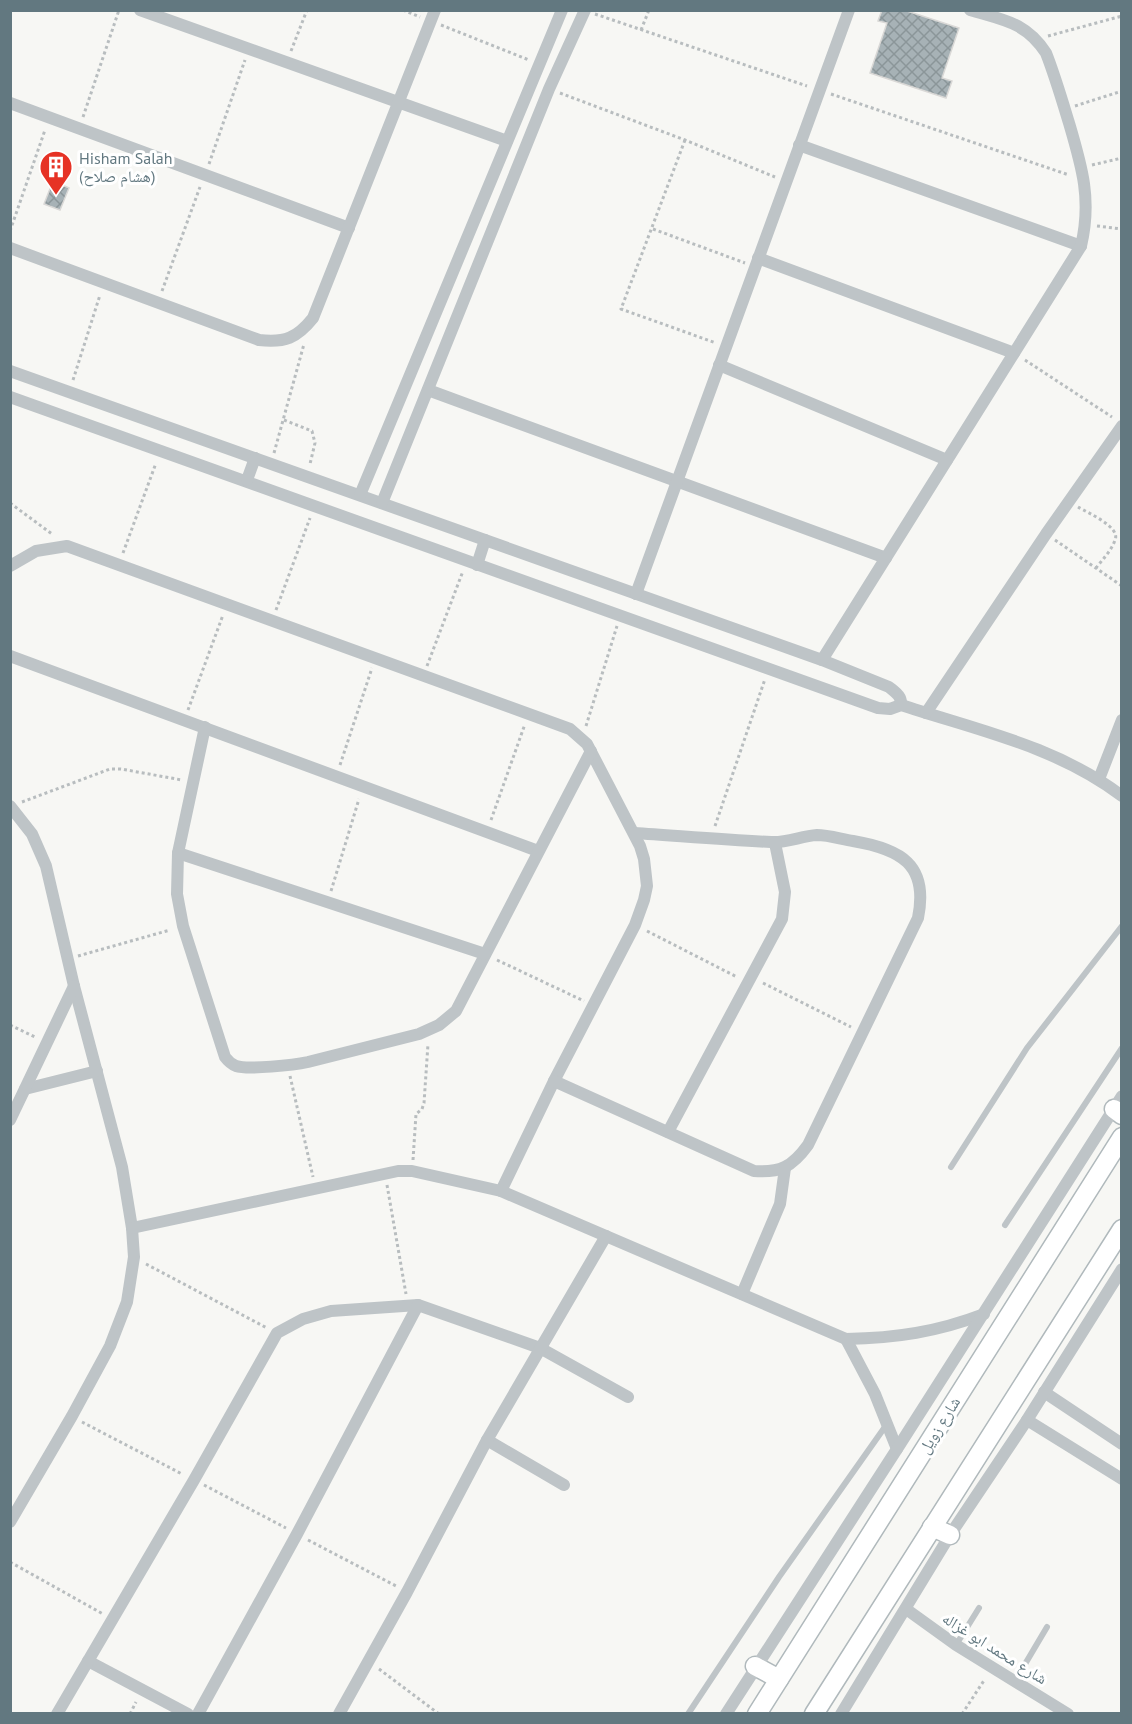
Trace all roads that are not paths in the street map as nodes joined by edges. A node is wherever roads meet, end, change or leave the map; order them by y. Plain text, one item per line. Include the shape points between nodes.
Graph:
1 (140, 10) edge
2 (562, 10) edge
3 (849, 10) edge
4 (970, 10) edge
5 (585, 11) edge
6 (433, 16) edge
7 (10, 103) edge
8 (398, 103) junction
9 (507, 141) junction
10 (800, 145) junction
11 (349, 228) junction
12 (1081, 246) junction
13 (10, 248) edge
14 (757, 262) junction
15 (1014, 353) junction
16 (719, 365) junction
17 (10, 371) edge
18 (428, 390) junction
19 (10, 396) edge
20 (1122, 425) edge
21 (255, 458) junction
22 (947, 460) junction
23 (247, 480) junction
24 (677, 481) junction
25 (360, 495) junction
26 (382, 503) junction
27 (485, 540) junction
28 (886, 558) junction
29 (472, 563) junction
30 (10, 566) edge
31 (636, 594) junction
32 (10, 656) edge
33 (822, 660) junction
34 (901, 705) junction
35 (926, 713) junction
36 (1122, 720) edge
37 (205, 727) junction
38 (591, 751) junction
39 (1099, 779) junction
40 (1122, 796) edge
41 (11, 806) edge
42 (634, 833) junction
43 (775, 843) junction
44 (538, 851) junction
45 (178, 853) junction
46 (1122, 926) edge
47 (485, 954) junction
48 (74, 986) junction
49 (1122, 1048) edge
50 (97, 1071) junction
51 (554, 1081) junction
52 (25, 1089) junction
53 (1119, 1107) edge
54 (10, 1120) edge
55 (668, 1132) junction
56 (1122, 1137) edge
57 (951, 1167) dead end
58 (785, 1168) junction
59 (501, 1191) junction
60 (1005, 1225) dead end
61 (132, 1228) junction
62 (1122, 1229) edge
63 (606, 1236) junction
64 (1122, 1269) edge
65 (742, 1294) junction
66 (413, 1305) junction
67 (984, 1314) junction
68 (846, 1338) junction
69 (540, 1348) junction
70 (1044, 1392) junction
71 (628, 1397) dead end
72 (1028, 1420) junction
73 (887, 1423) junction
74 (487, 1440) junction
75 (1122, 1444) edge
76 (897, 1449) junction
77 (1122, 1479) edge
78 (564, 1485) dead end
79 (10, 1522) edge
80 (932, 1527) junction
81 (950, 1535) junction
82 (979, 1608) dead end
83 (906, 1609) junction
84 (1047, 1627) dead end
85 (956, 1645) junction
86 (88, 1661) junction
87 (755, 1666) junction
88 (779, 1679) junction
89 (1015, 1680) junction
90 (57, 1713) edge
91 (188, 1713) edge
92 (198, 1713) edge
93 (339, 1713) edge
94 (688, 1713) edge
95 (726, 1713) edge
96 (757, 1713) edge
97 (814, 1713) edge
98 (842, 1713) edge
99 (1068, 1713) edge

1 - 8 street
2 - 9 street
3 - 10 street
4 - 12 street via 1024,28 1047,53 1083,174 1086,224
5 - 18 street via 549,89
6 - 8 street
7 - 11 street
8 - 9 street
8 - 11 street
9 - 25 street
10 - 12 street
10 - 14 street
11 - 13 street via 313,318 290,338 274,342 259,340
12 - 15 street
14 - 15 street
14 - 16 street
15 - 22 street
16 - 22 street
16 - 24 street
17 - 21 street
18 - 24 street
18 - 26 street
19 - 23 street
20 - 35 street
21 - 23 street
21 - 25 street
22 - 28 street
23 - 29 street
24 - 28 street
24 - 31 street
25 - 26 street
26 - 27 street
27 - 29 street
27 - 31 street
28 - 33 street
29 - 34 street via 878,708
30 - 38 street via 36,551 67,546 570,729
31 - 33 street
32 - 37 street
33 - 34 street via 889,687 897,693
34 - 35 street
35 - 39 street via 1014,739
36 - 39 street
37 - 44 street
37 - 45 street
38 - 42 street
38 - 44 street
39 - 40 street
41 - 48 street via 32,834 46,866
42 - 43 street
42 - 51 street via 646,873 644,900 635,925
43 - 55 street via 785,892 782,919
43 - 58 street via 817,835 879,846 896,853 910,866 919,882 922,900 918,918 808,1145
44 - 47 street
45 - 47 street
45 - 47 street via 177,894 183,926 225,1057 240,1067 308,1062 429,1030 456,1011
46 - 57 lane via 1028,1048
48 - 50 street
48 - 52 street
49 - 60 lane
50 - 52 street
50 - 61 street via 122,1167
51 - 55 street
51 - 59 street
52 - 54 street
53 - 67 street
55 - 58 street via 754,1171
56 - 88 main road, شارع زويل
58 - 65 street via 780,1204
59 - 61 street via 412,1171
59 - 63 street
61 - 79 street via 132,1280 120,1323
62 - 80 main road
63 - 65 street
63 - 69 street
64 - 70 street
65 - 68 street
66 - 69 street
66 - 86 street via 331,1311 303,1319 277,1333
66 - 92 street via 297,1534
67 - 68 street via 918,1333
67 - 76 street
68 - 73 street
69 - 71 street
69 - 74 street
70 - 72 street
70 - 75 street
72 - 77 street
72 - 81 street
73 - 76 street
73 - 94 lane
74 - 78 street
74 - 93 street
76 - 87 street
80 - 81 main road
80 - 97 main road
81 - 83 street
82 - 85 lane
83 - 85 street, شارع محمد ابو غزاله
83 - 98 street
84 - 89 lane
85 - 89 street, شارع محمد ابو غزاله
86 - 90 street
86 - 91 street
87 - 88 main road
87 - 95 street
88 - 96 main road, شارع زويل
89 - 99 street, شارع محمد ابو غزاله

